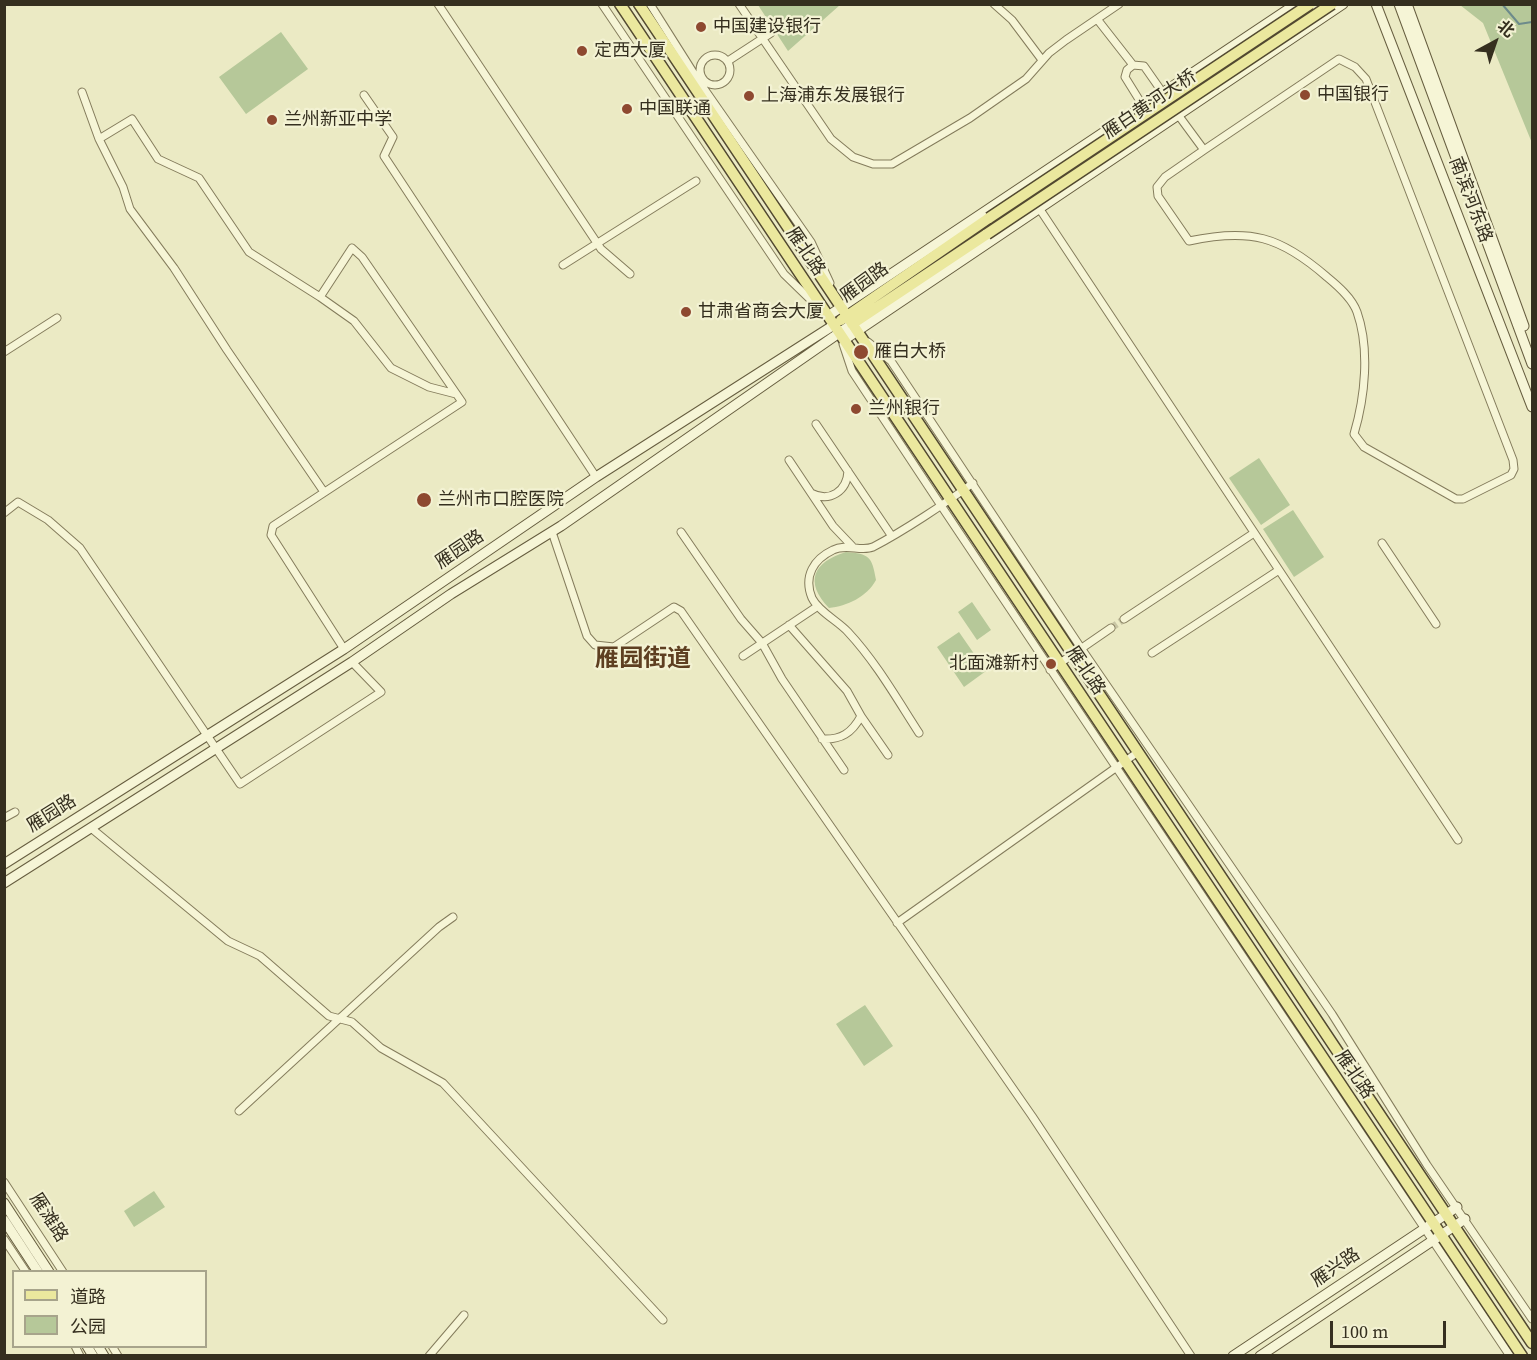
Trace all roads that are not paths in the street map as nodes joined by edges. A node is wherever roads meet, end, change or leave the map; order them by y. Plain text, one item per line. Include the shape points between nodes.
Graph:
1 (438, 4) edge
2 (602, 4) edge
3 (620, 4) edge
4 (639, 4) edge
5 (650, 4) edge
6 (739, 4) edge
7 (994, 4) edge
8 (1119, 4) edge
9 (1296, 4) edge
10 (1310, 4) edge
11 (1332, 4) edge
12 (1343, 4) edge
13 (1376, 4) edge
14 (1399, 4) edge
15 (1407, 4) edge
16 (1097, 19) junction
17 (771, 33) dead end
18 (762, 38) junction
19 (1042, 60) junction
20 (728, 61) junction
21 (1133, 65) junction
22 (697, 81) junction
23 (81, 92) dead end
24 (678, 92) junction
25 (1163, 93) junction
26 (364, 94) dead end
27 (1143, 106) junction
28 (1178, 115) junction
29 (99, 140) junction
30 (1204, 150) junction
31 (696, 181) dead end
32 (1040, 208) junction
33 (989, 218) joint
34 (987, 234) joint
35 (597, 243) junction
36 (563, 265) dead end
37 (630, 274) dead end
38 (320, 297) junction
39 (57, 318) dead end
40 (849, 320) junction
41 (836, 328) junction
42 (1533, 348) edge
43 (4, 352) edge
44 (1533, 364) edge
45 (456, 394) junction
46 (1533, 407) edge
47 (816, 424) dead end
48 (789, 460) dead end
49 (848, 471) junction
50 (596, 477) junction
51 (973, 483) junction
52 (963, 490) junction
53 (324, 492) junction
54 (809, 492) junction
55 (945, 501) junction
56 (4, 513) edge
57 (552, 532) junction
58 (681, 532) dead end
59 (1254, 533) junction
60 (891, 535) junction
61 (1382, 543) dead end
62 (852, 546) junction
63 (1279, 570) junction
64 (818, 606) junction
65 (1124, 619) tunnel mouth
66 (1436, 624) dead end
67 (789, 626) junction
68 (1111, 628) tunnel mouth
69 (762, 643) junction
70 (344, 648) junction
71 (1077, 651) junction
72 (1152, 653) dead end
73 (743, 656) dead end
74 (352, 662) junction
75 (1055, 666) junction
76 (861, 716) junction
77 (918, 733) dead end
78 (206, 735) junction
79 (822, 739) junction
80 (215, 748) junction
81 (1138, 752) junction
82 (888, 756) dead end
83 (1121, 765) junction
84 (844, 770) dead end
85 (15, 812) dead end
86 (4, 818) edge
87 (91, 828) junction
88 (1458, 840) dead end
89 (4, 864) edge
90 (4, 883) edge
91 (453, 917) dead end
92 (897, 923) junction
93 (340, 1019) junction
94 (239, 1111) dead end
95 (4, 1182) edge
96 (4, 1203) edge
97 (1457, 1207) junction
98 (1446, 1214) junction
99 (1465, 1219) junction
100 (4, 1220) edge
101 (1429, 1225) junction
102 (1454, 1226) junction
103 (1437, 1237) junction
104 (4, 1239) edge
105 (25, 1270) edge
106 (37, 1270) edge
107 (48, 1270) edge
108 (62, 1270) edge
109 (464, 1315) dead end
110 (1533, 1319) edge
111 (663, 1320) dead end
112 (1533, 1343) edge
113 (429, 1356) edge
114 (1191, 1356) edge
115 (1233, 1356) edge
116 (1260, 1356) edge
117 (1510, 1356) edge
118 (1522, 1356) edge

1 - 35 street
2 - 41 street via 784,274
3 - 24 main road, 雁北路
4 - 22 main road, 雁北路
5 - 22 street
6 - 18 street
7 - 19 street via 1012,20
8 - 16 street
9 - 25 main road, 雁园路
10 - 33 main road, 雁白黄河大桥, bridge
11 - 34 main road, 雁白黄河大桥, bridge
12 - 28 main road, 雁园路
13 - 46 main road, 南滨河东路
14 - 44 main road
15 - 42 main road, 南滨河东路
16 - 19 street
16 - 21 street
17 - 18 street
18 - 19 street via 831,139 853,157 873,164 892,164 920,150 1026,79
18 - 20 street
20 - 22 street via 718,55 706,57
20 - 22 street via 730,73 723,83
21 - 25 street via 1144,66
21 - 27 street via 1126,70 1125,77
22 - 24 street
22 - 40 main road, 雁北路
23 - 29 street
24 - 41 main road, 雁北路
25 - 27 main road, 雁园路
25 - 28 street
26 - 50 street via 393,137 384,156
27 - 40 main road, 雁园路
28 - 30 street
28 - 32 main road, 雁园路
29 - 38 street via 132,119 158,159 199,178 249,252
29 - 53 street via 129,208 174,268
30 - 30 street via 1165,177 1157,187 1158,196 1189,241 1235,233 1286,246 1340,288 1356,310 1363,339 1363,380 1354,434 1364,447 1456,499 1511,475 1513,460 1366,79 1354,66 1339,59
31 - 35 street
32 - 40 main road, 雁园路
32 - 59 street
33 - 40 main road, 雁园路
34 - 40 main road, 雁园路
35 - 36 street
35 - 37 street
38 - 45 street via 354,321 391,369 429,387
38 - 45 street via 352,248
39 - 43 street
40 - 41 main road, 雁园路
40 - 41 main road, 雁园路
40 - 51 street via 891,362
40 - 52 main road, 雁北路
41 - 50 main road, 雁园路
41 - 55 main road, 雁北路
41 - 57 main road, 雁园路
45 - 53 street via 462,402
47 - 49 street
48 - 54 street
49 - 54 street via 845,486 832,496
49 - 60 street
50 - 70 main road, 雁园路
51 - 52 street
51 - 71 street
52 - 55 street
52 - 71 main road, 雁北路
53 - 70 street via 273,526 272,535
54 - 62 street
55 - 60 street
55 - 75 main road, 雁北路
56 - 78 street via 18,502 48,520 80,548
57 - 74 main road, 雁园路 via 451,594
57 - 92 street via 584,626 595,645 614,647 674,607 681,611
58 - 69 street
59 - 63 street
59 - 65 street
60 - 62 street via 867,549
61 - 66 street
62 - 64 street via 836,548 812,567 810,591
63 - 72 street
63 - 88 street
64 - 67 street
64 - 77 street via 848,632 874,663
67 - 69 street
67 - 76 street via 847,691
68 - 71 street
69 - 73 street
69 - 79 street
70 - 74 main road
70 - 78 main road, 雁园路
71 - 75 street
71 - 81 main road, 雁北路
71 - 97 street via 1332,1014
74 - 80 main road, 雁园路
74 - 80 street via 381,692 240,784
75 - 83 main road, 雁北路
76 - 79 street via 842,737
76 - 82 street
78 - 80 street
78 - 89 main road, 雁园路
79 - 84 street
80 - 87 main road, 雁园路
81 - 83 street
81 - 98 main road, 雁北路
83 - 92 street
83 - 101 main road, 雁北路
85 - 86 street
87 - 90 main road, 雁园路
87 - 93 street via 228,940 260,956 329,1016
91 - 93 street
92 - 114 street via 1032,1116
93 - 94 street
93 - 111 street via 352,1022 381,1048 443,1083
95 - 108 street, 雁滩路
96 - 107 main road, 雁滩路
97 - 98 main road, 雁兴路
97 - 99 street
98 - 101 main road, 雁兴路
98 - 102 main road, 雁北路
99 - 102 main road, 雁兴路
99 - 110 street
100 - 106 main road, 雁滩路
101 - 103 main road, 雁北路
101 - 115 main road, 雁兴路
102 - 103 main road, 雁兴路
102 - 112 main road, 雁北路
103 - 116 main road, 雁兴路
103 - 117 street
103 - 118 main road, 雁北路
104 - 105 street
109 - 113 street

